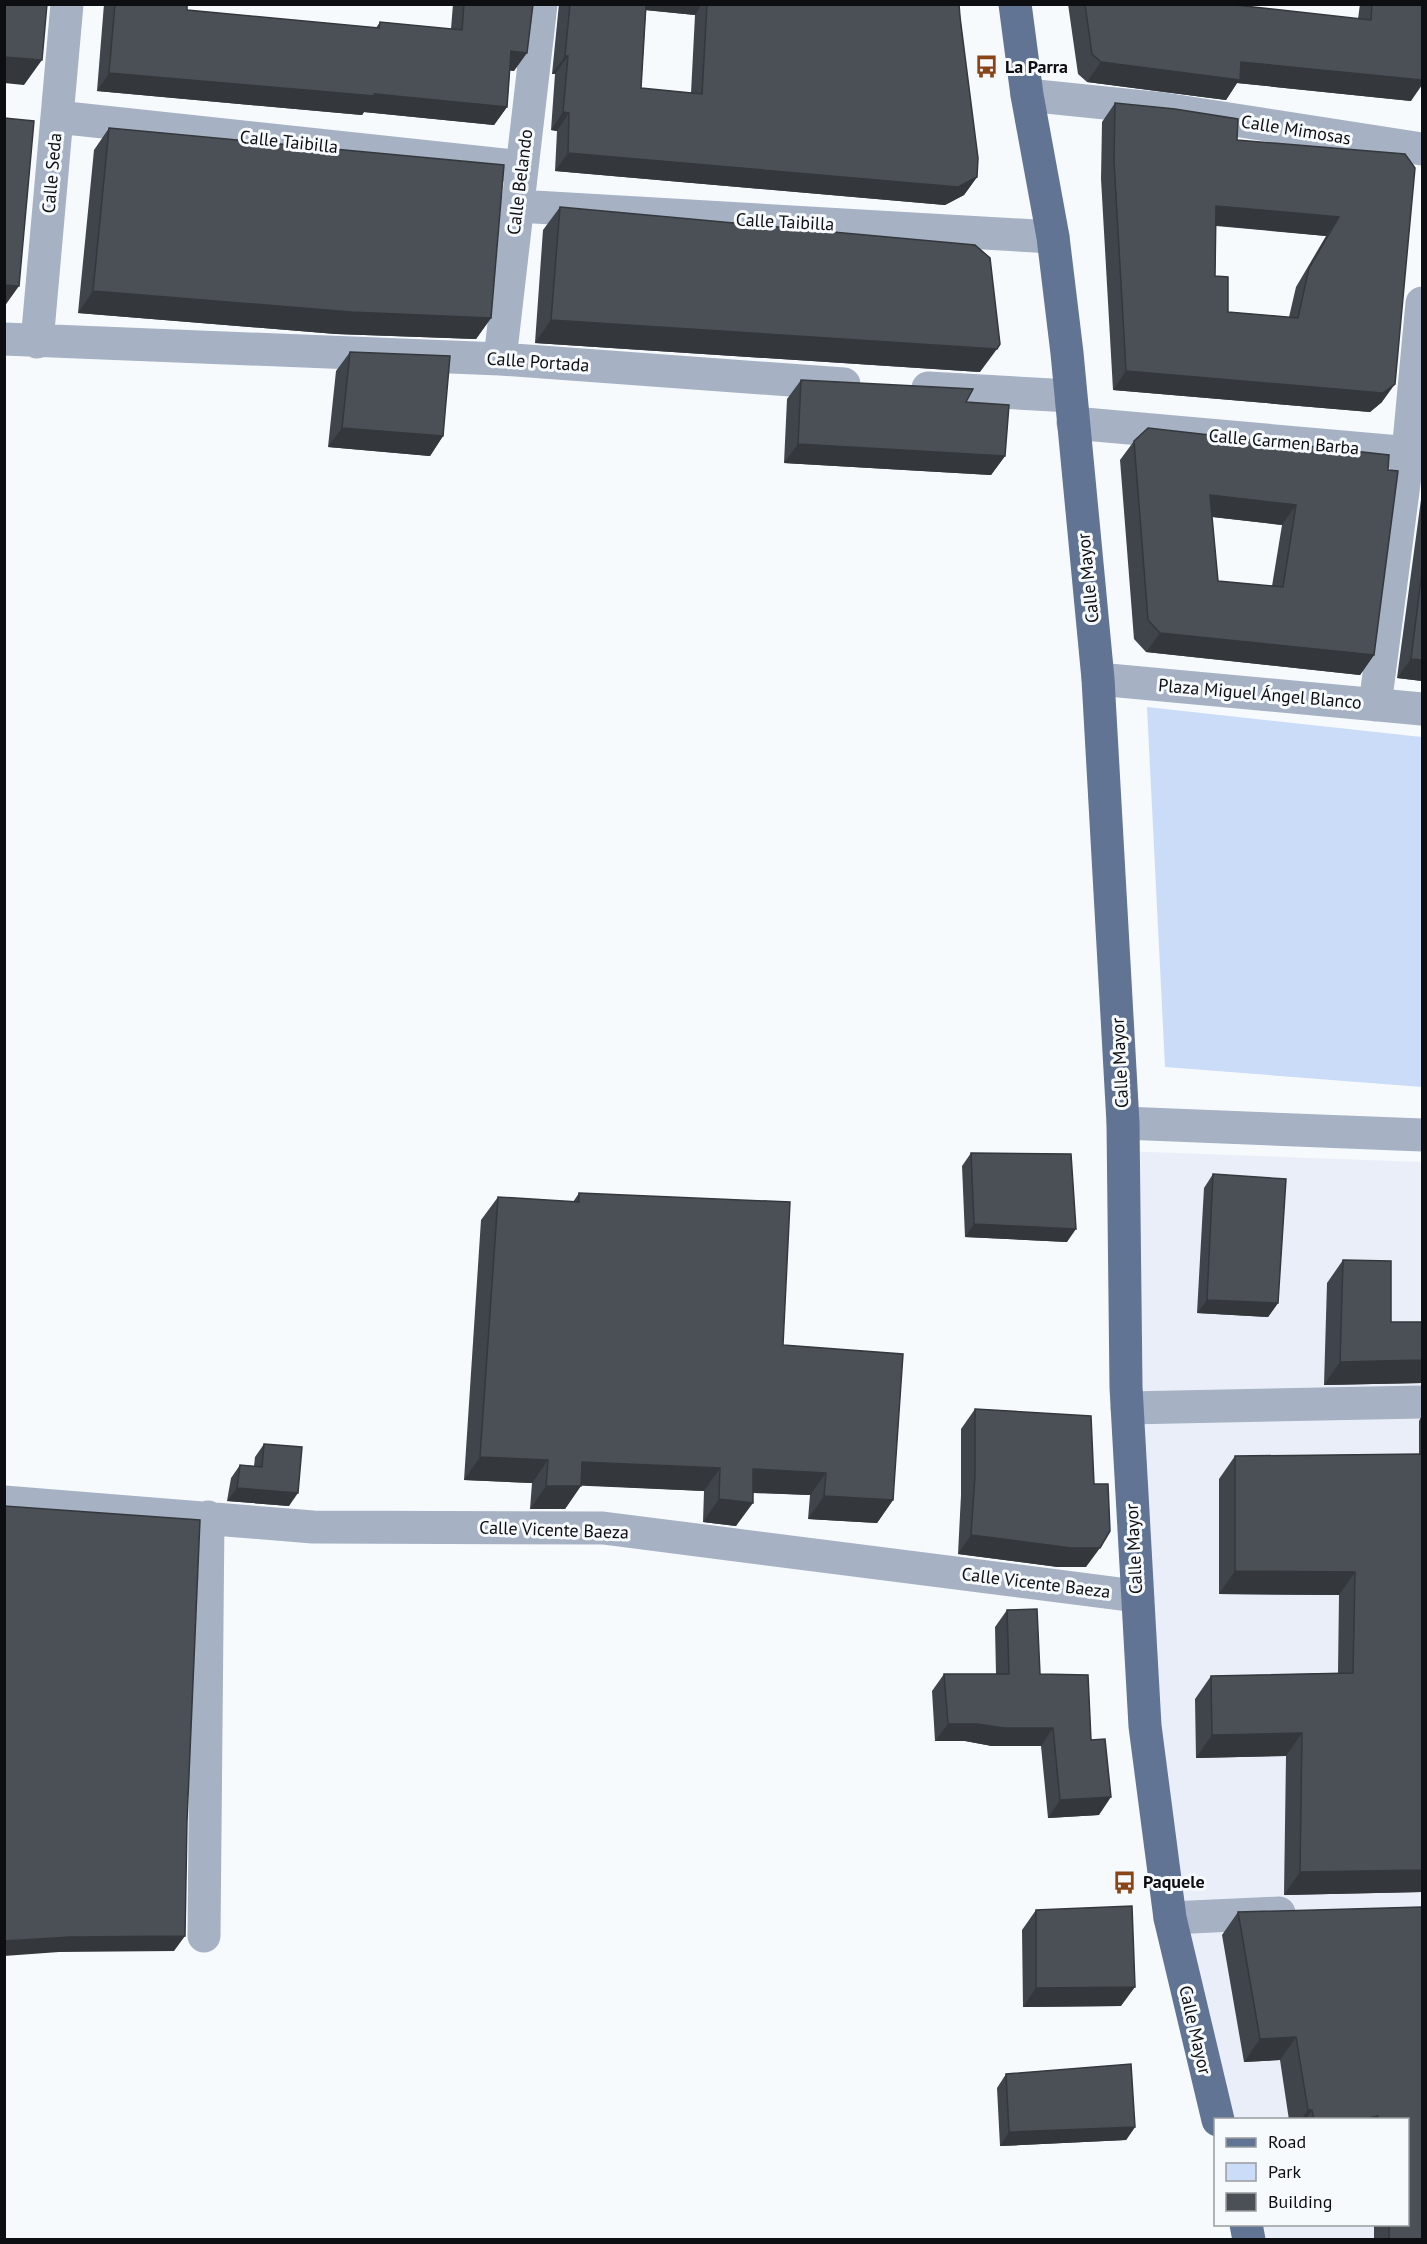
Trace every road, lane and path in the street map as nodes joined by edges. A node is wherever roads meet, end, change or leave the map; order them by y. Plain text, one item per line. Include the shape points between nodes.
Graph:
1 (67, 4) edge
2 (541, 4) edge
3 (1015, 4) edge
4 (1027, 95) junction
5 (57, 117) junction
6 (1422, 149) edge
7 (522, 167) junction
8 (517, 206) junction
9 (1053, 237) junction
10 (1422, 303) edge
11 (4, 339) edge
12 (37, 342) junction
13 (500, 359) junction
14 (1072, 410) junction
15 (1415, 453) edge
16 (1098, 679) junction
17 (1375, 705) junction
18 (1422, 710) edge
19 (1123, 1123) junction
20 (1422, 1136) edge
21 (1422, 1402) edge
22 (1127, 1408) junction
23 (4, 1502) edge
24 (208, 1518) junction
25 (1136, 1596) junction
26 (1307, 1912) edge
27 (1170, 1918) junction
28 (204, 1936) dead end
29 (1218, 2118) edge

1 - 5 street, Calle Seda
2 - 7 street, Calle Belando
3 - 4 main road, Calle Mayor
4 - 6 street, Calle Mimosas via 1164,110
4 - 9 main road, Calle Mayor
5 - 7 street, Calle Taibilla
5 - 12 street, Calle Seda
7 - 8 street, Calle Belando
8 - 9 street, Calle Taibilla
8 - 13 street, Calle Belando
9 - 14 main road, Calle Mayor
10 - 15 street
11 - 12 street, Calle Portada
12 - 13 street, Calle Portada
13 - 14 street, Calle Portada via 881,386
14 - 15 street, Calle Carmen Barba
14 - 16 main road, Calle Mayor
15 - 17 street
16 - 17 street, Plaza Miguel Ángel Blanco
16 - 19 main road, Calle Mayor
17 - 18 street, Plaza Miguel Ángel Blanco
19 - 20 street
19 - 22 main road, Calle Mayor
21 - 22 street
22 - 25 main road, Calle Mayor
23 - 24 street, Calle Vicente Baeza
24 - 25 street, Calle Vicente Baeza via 313,1527 603,1528
24 - 28 street
25 - 27 main road, Calle Mayor via 1145,1726
26 - 27 street
27 - 29 main road, Calle Mayor

